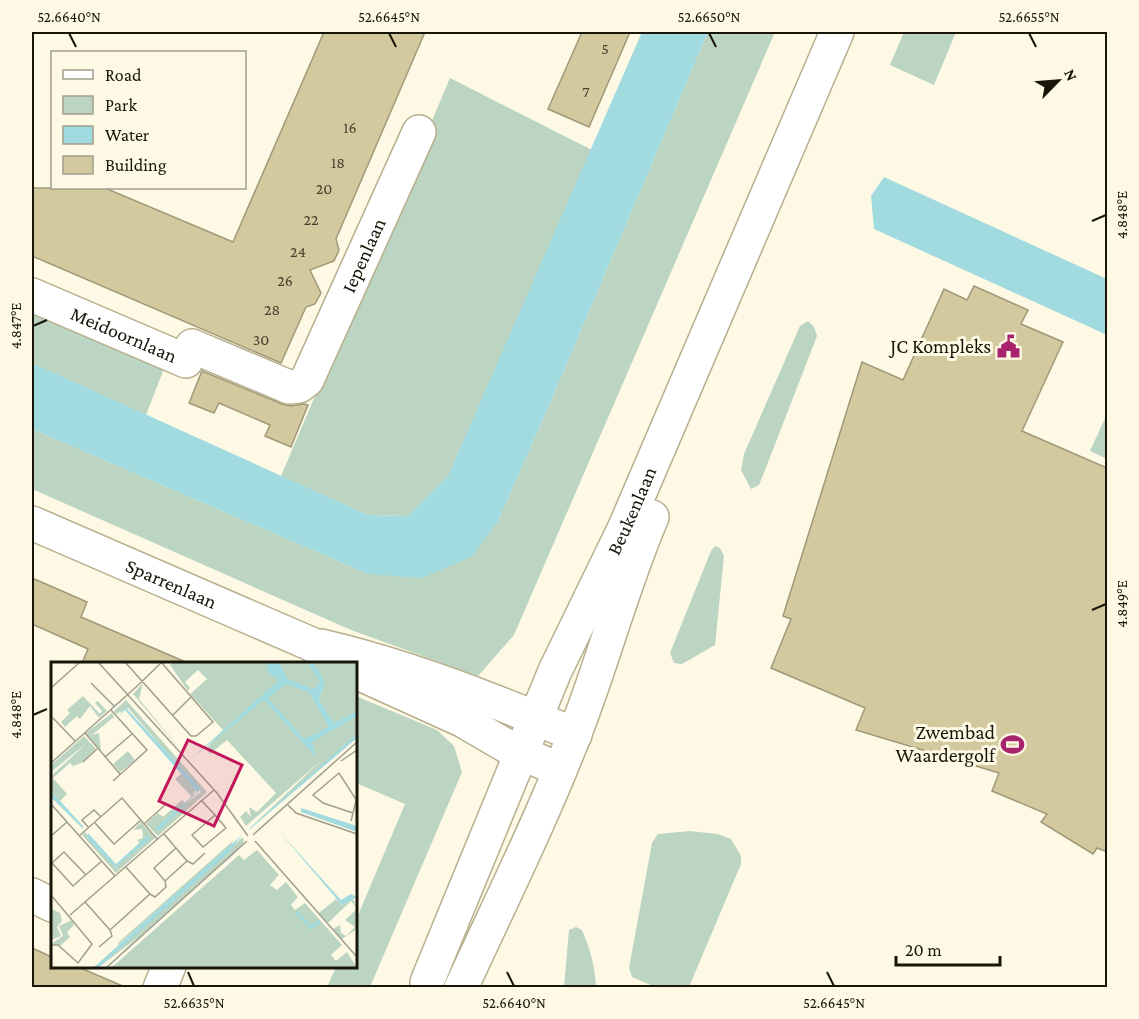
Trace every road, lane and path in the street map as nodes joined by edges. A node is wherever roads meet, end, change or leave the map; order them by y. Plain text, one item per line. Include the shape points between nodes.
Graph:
1 (837, 32) edge
2 (858, 32) edge
3 (419, 132) dead end
4 (32, 295) edge
5 (307, 380) joint
6 (32, 523) edge
7 (306, 653) edge
8 (339, 662) edge
9 (357, 671) edge
10 (536, 718) junction
11 (574, 735) junction
12 (522, 753) junction
13 (560, 770) junction
14 (32, 895) edge
15 (51, 904) edge
16 (168, 968) edge
17 (160, 987) edge
18 (428, 987) edge
19 (461, 987) edge

1 - 10 street, Beukenlaan via 625,527
2 - 11 street, Beukenlaan via 640,544
3 - 5 street, Iepenlaan
4 - 5 street, Meidoornlaan via 186,361 192,346 289,387
6 - 7 street, Sparrenlaan
7 - 8 street, Sparrenlaan
7 - 10 street, Sparrenlaan via 372,658
9 - 12 street via 462,720
10 - 11 street, Sparrenlaan
10 - 12 street, Beukenlaan
11 - 13 street, Beukenlaan
12 - 13 street
12 - 18 street, Beukenlaan
13 - 19 street, Beukenlaan
14 - 15 street
16 - 17 street

